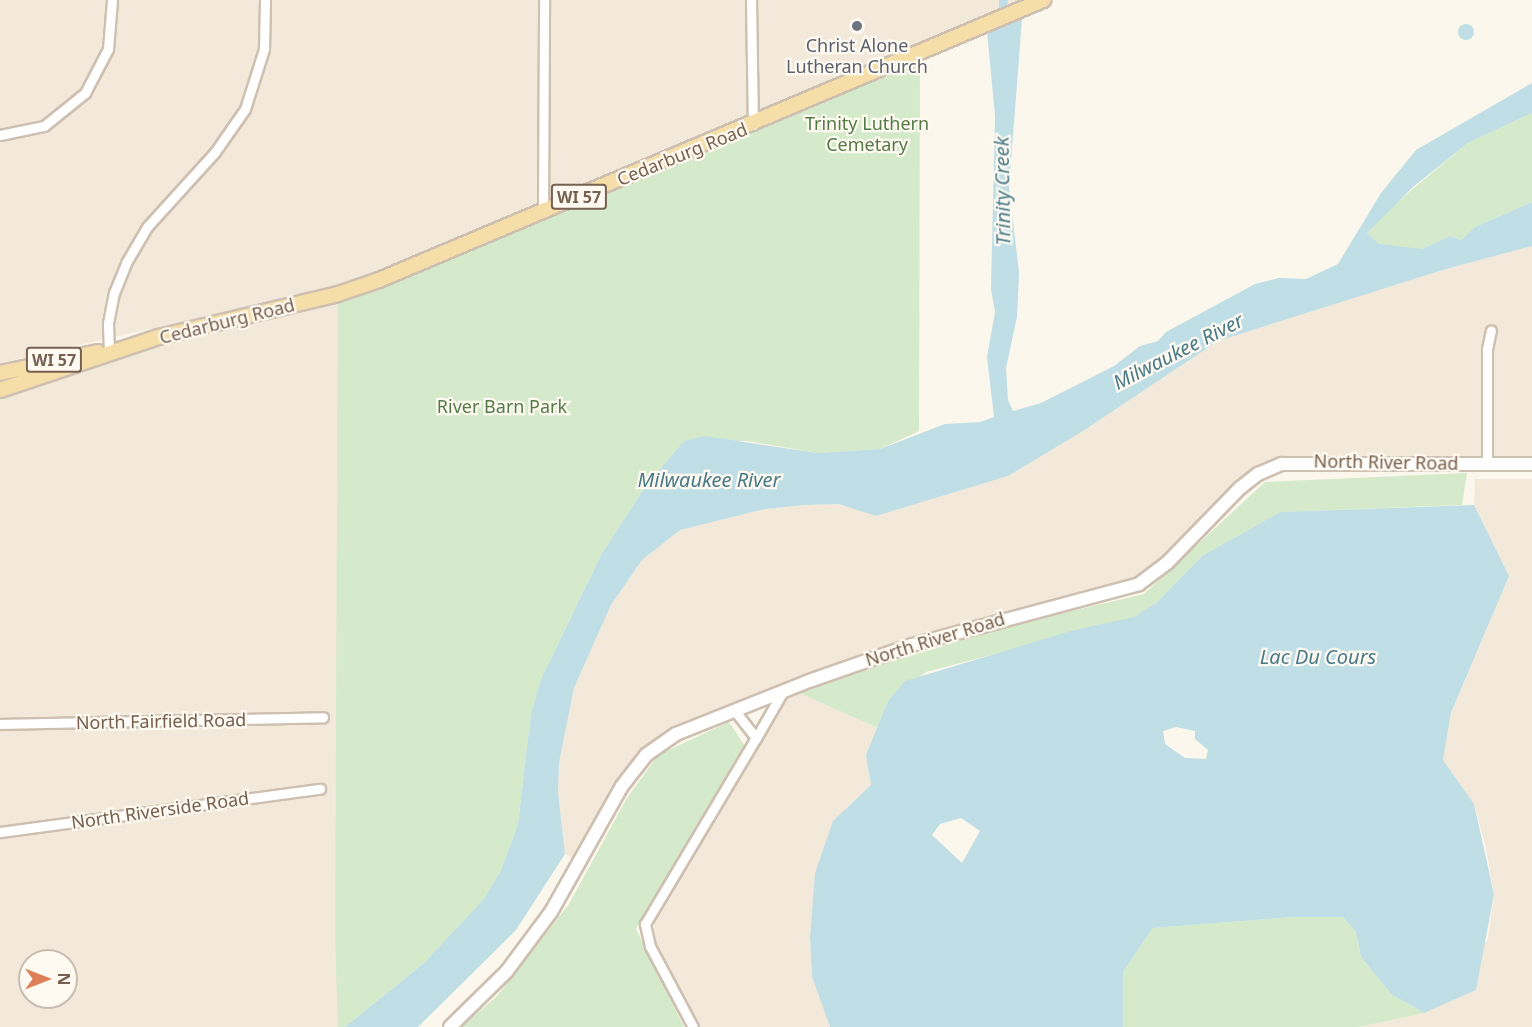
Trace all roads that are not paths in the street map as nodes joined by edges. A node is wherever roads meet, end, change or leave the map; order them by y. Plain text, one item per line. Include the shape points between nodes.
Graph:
1 (112, 0) edge
2 (265, 0) edge
3 (544, 0) edge
4 (751, 0) edge
5 (1043, 0) edge
6 (753, 125) junction
7 (0, 135) edge
8 (543, 212) junction
9 (1491, 330) dead end
10 (109, 353) junction
11 (0, 373) edge
12 (0, 390) edge
13 (1487, 463) junction
14 (1532, 464) edge
15 (782, 693) junction
16 (736, 712) junction
17 (323, 717) dead end
18 (0, 724) edge
19 (756, 738) junction
20 (321, 789) dead end
21 (0, 832) edge
22 (450, 1027) edge
23 (693, 1027) edge

1 - 7 street via 108,49 85,93 44,126
2 - 10 street via 264,49 245,109 215,152 147,227 126,263 110,314
3 - 8 street
4 - 6 street
5 - 6 main road, Cedarburg Road / WI 57
6 - 8 main road, Cedarburg Road / WI 57
8 - 10 main road, Cedarburg Road / WI 57 via 338,294 158,337
9 - 13 street via 1487,349
10 - 11 main road, Cedarburg Road / WI 57 via 92,351
10 - 12 main road, Cedarburg Road / WI 57
13 - 14 street, North River Road
13 - 15 street, North River Road via 1282,464 1258,474 1240,488 1168,562 1139,584 920,642
15 - 16 street, North River Road
15 - 19 street
16 - 19 street
16 - 22 street, North River Road via 676,734 646,755 622,786 551,912 507,971
17 - 18 street, North Fairfield Road
19 - 23 street via 645,924 650,946
20 - 21 street, North Riverside Road

